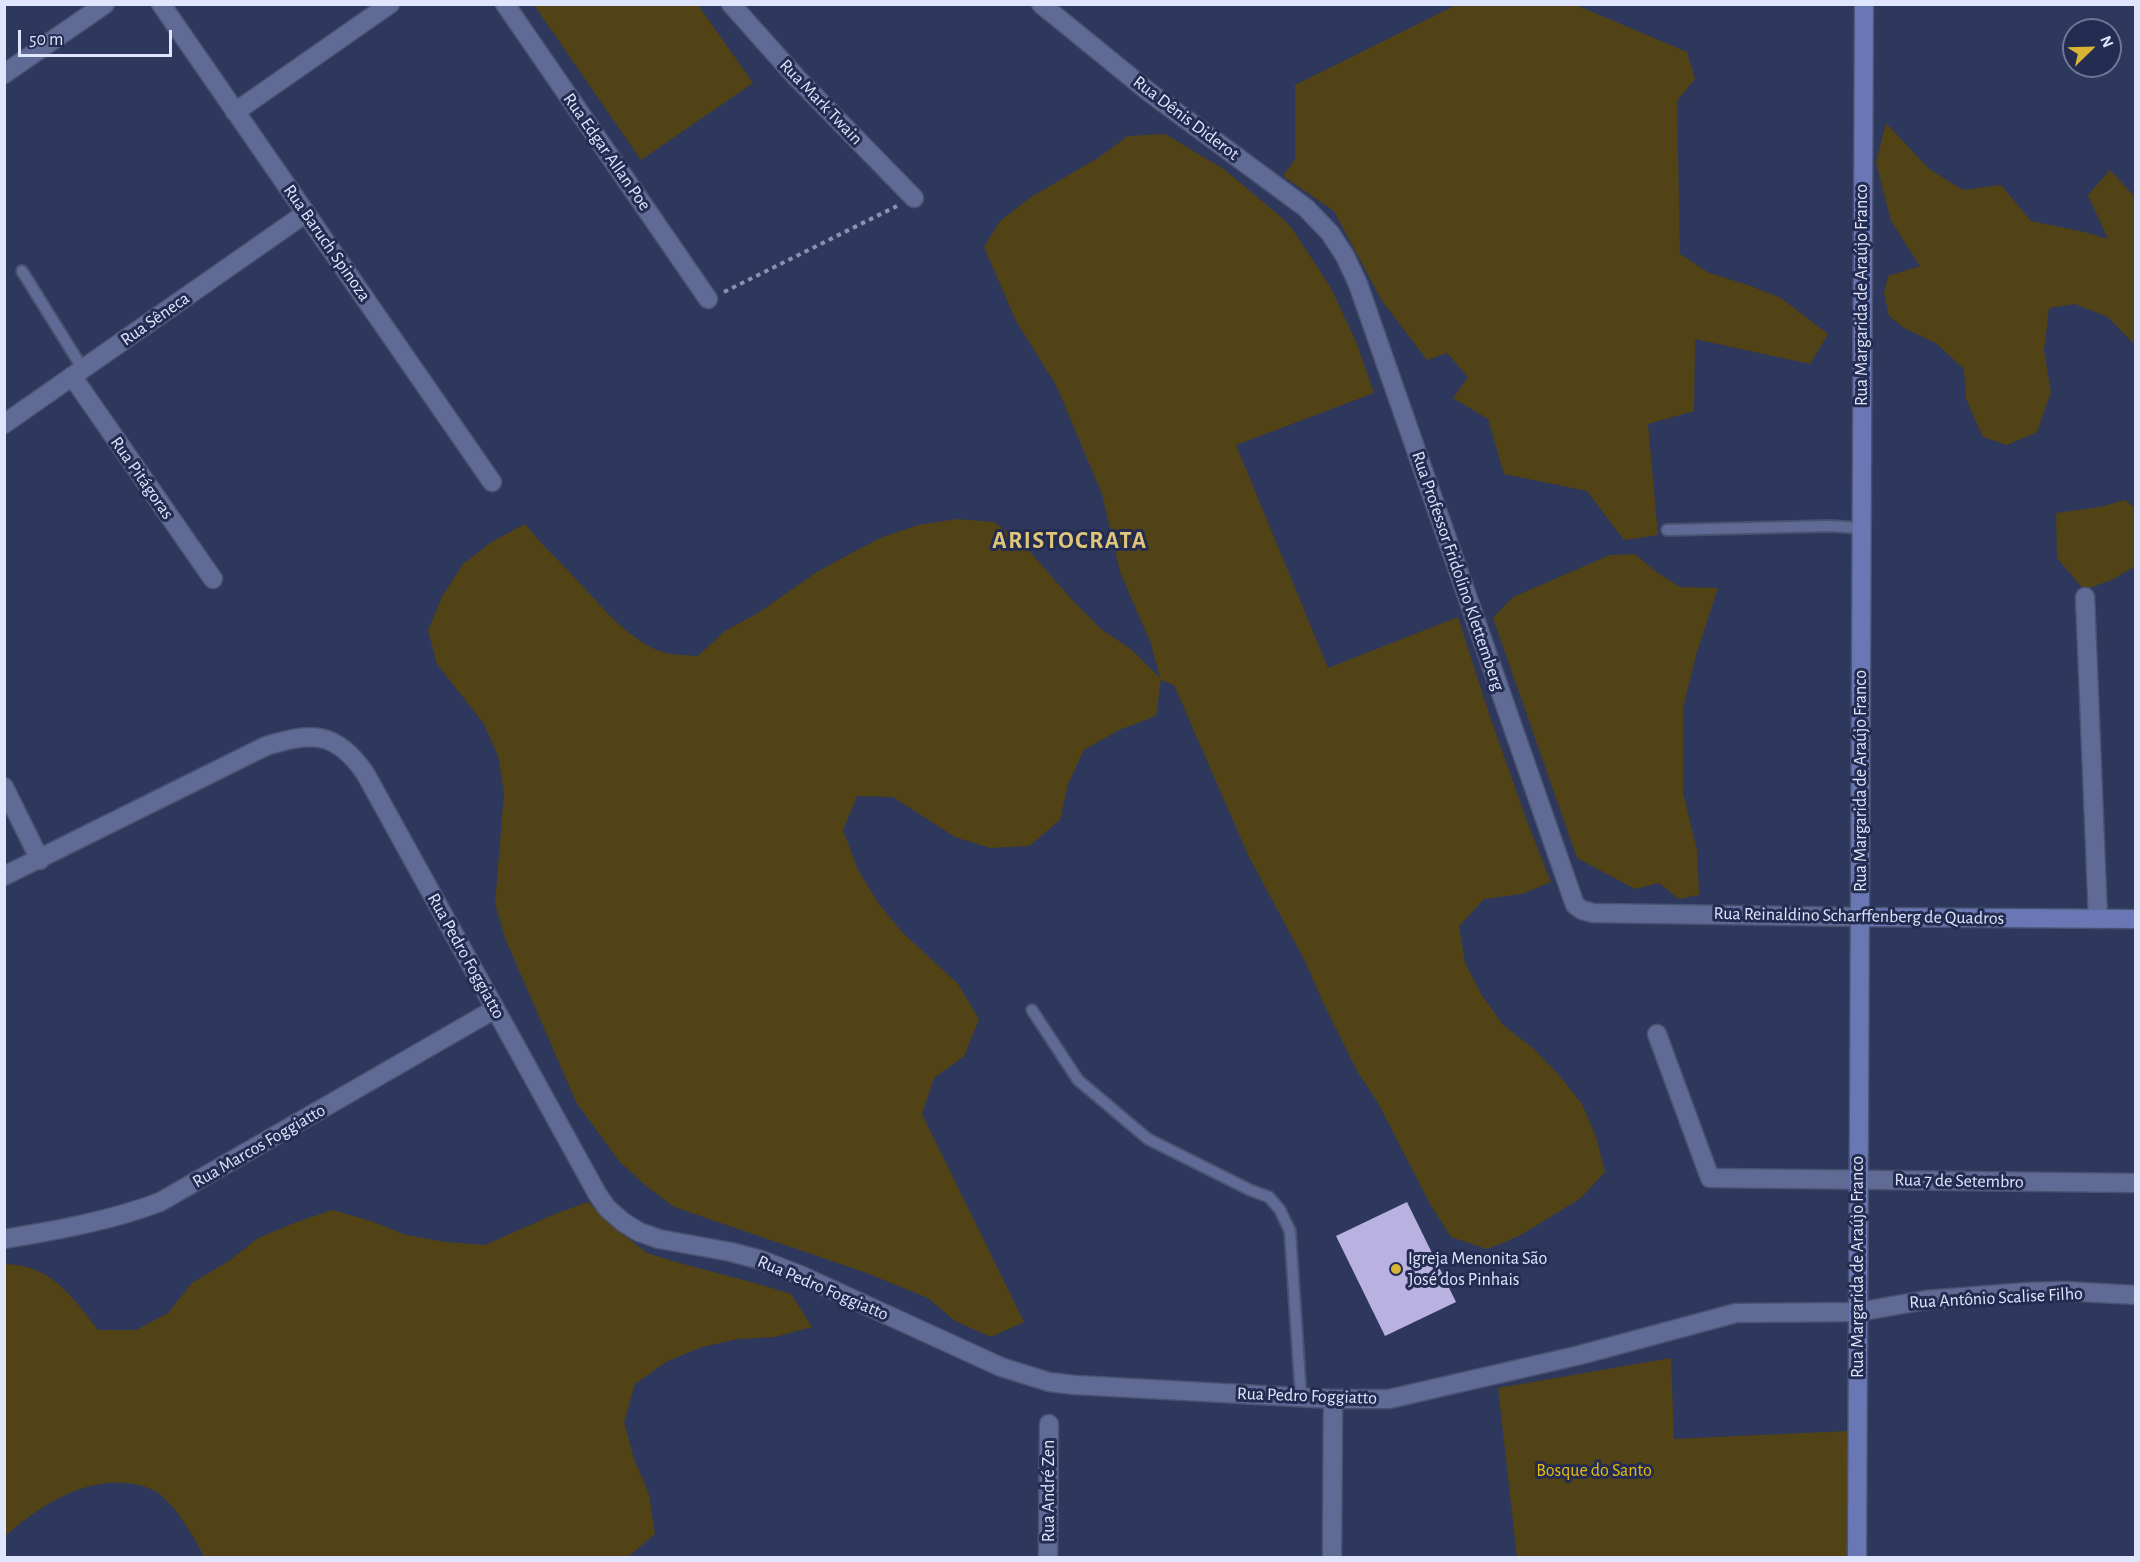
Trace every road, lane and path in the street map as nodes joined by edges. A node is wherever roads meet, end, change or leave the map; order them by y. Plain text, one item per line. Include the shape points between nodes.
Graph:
1 (105, 4) edge
2 (161, 4) edge
3 (390, 4) edge
4 (505, 4) edge
5 (731, 4) edge
6 (1041, 4) edge
7 (1864, 4) edge
8 (4, 74) edge
9 (236, 112) junction
10 (914, 198) joint
11 (306, 213) junction
12 (1330, 233) joint
13 (22, 271) dead end
14 (708, 299) joint
15 (78, 373) junction
16 (4, 424) edge
17 (492, 482) dead end
18 (1861, 528) junction
19 (1667, 530) dead end
20 (213, 579) dead end
21 (2085, 597) dead end
22 (4, 787) edge
23 (40, 860) junction
24 (4, 876) edge
25 (1582, 910) joint
26 (1860, 916) junction
27 (2098, 919) junction
28 (2136, 920) edge
29 (495, 1010) junction
30 (1032, 1010) dead end
31 (1657, 1034) dead end
32 (1859, 1180) junction
33 (2136, 1183) edge
34 (4, 1239) edge
35 (2136, 1295) edge
36 (1858, 1312) junction
37 (1301, 1397) junction
38 (1334, 1399) junction
39 (1049, 1424) dead end
40 (1048, 1557) edge
41 (1332, 1557) edge
42 (1857, 1557) edge

1 - 8 street
2 - 9 street, Rua Baruch Spinoza
3 - 9 street
4 - 14 street, Rua Edgar Allan Poe
5 - 10 street, Rua Mark Twain
6 - 12 street, Rua Dênis Diderot via 1149,92 1306,208
7 - 18 main road, Rua Margarida de Araújo Franco
9 - 11 street, Rua Baruch Spinoza
10 - 14 path
11 - 15 street, Rua Sêneca
11 - 17 street, Rua Baruch Spinoza
12 - 25 street, Rua Professor Fridolino Klettemberg via 1358,284 1571,896
13 - 15 lane
15 - 16 street, Rua Sêneca
15 - 20 street, Rua Pitágoras
18 - 19 lane
18 - 26 main road, Rua Margarida de Araújo Franco
21 - 27 street
22 - 23 street
23 - 24 street, Rua Pedro Foggiatto
23 - 29 street, Rua Pedro Foggiatto via 266,746 310,736 336,743 353,755 365,773
25 - 26 street, Rua Reinaldino Scharffenberg de Quadros via 1593,914
26 - 27 main road, Rua Reinaldino Scharffenberg de Quadros
26 - 32 main road, Rua Margarida de Araújo Franco
27 - 28 main road, Rua Reinaldino Scharffenberg de Quadros
29 - 34 street, Rua Marcos Foggiatto via 160,1202 98,1222
29 - 37 street, Rua Pedro Foggiatto via 598,1195 607,1208 639,1232 761,1260 1001,1367 1041,1380
30 - 37 lane via 1078,1080 1148,1139 1269,1197 1280,1210 1290,1231
31 - 32 street, Rua 7 de Setembro via 1710,1178
32 - 33 street, Rua 7 de Setembro
32 - 36 main road, Rua Margarida de Araújo Franco
35 - 36 street, Rua Antônio Scalise Filho via 2028,1292 1926,1300
36 - 38 street, Rua Pedro Foggiatto via 1736,1313 1580,1356 1407,1396
36 - 42 main road, Rua Margarida de Araújo Franco
37 - 38 street, Rua Pedro Foggiatto
38 - 41 street
39 - 40 street, Rua André Zen

